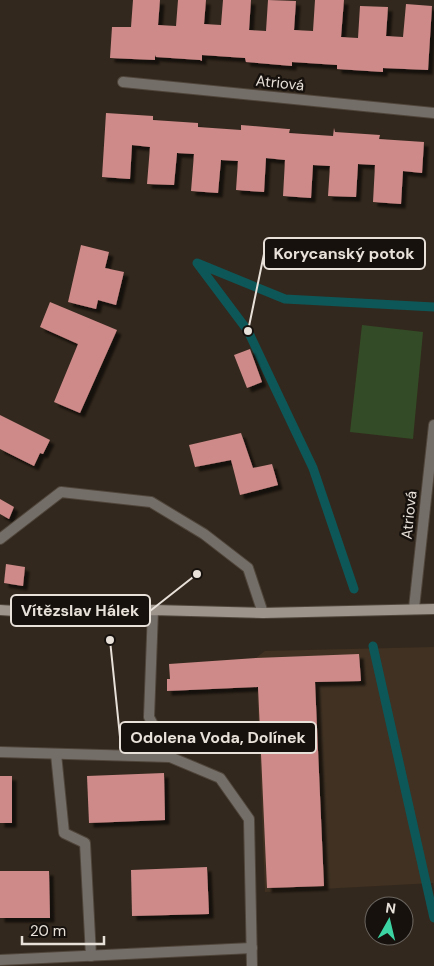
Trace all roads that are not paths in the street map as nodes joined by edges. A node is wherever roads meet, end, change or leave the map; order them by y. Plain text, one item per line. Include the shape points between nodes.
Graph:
1 (123, 82) dead end
2 (434, 113) edge
3 (434, 425) edge
4 (0, 539) edge
5 (414, 608) junction
6 (434, 609) edge
7 (0, 610) edge
8 (153, 610) junction
9 (263, 613) junction
10 (0, 752) edge
11 (56, 754) junction
12 (170, 757) junction
13 (252, 948) junction
14 (91, 956) junction
15 (0, 960) edge
16 (252, 966) edge

1 - 2 street, Atriová
3 - 5 street, Atriová
4 - 9 street via 61,492 151,502 204,534 248,568
5 - 6 street
5 - 9 street
7 - 8 street
8 - 9 street
8 - 12 street via 149,717
10 - 11 street
11 - 12 street
11 - 14 street via 64,833 85,843
12 - 13 street via 220,778 249,819
13 - 14 street
13 - 16 street
14 - 15 street

